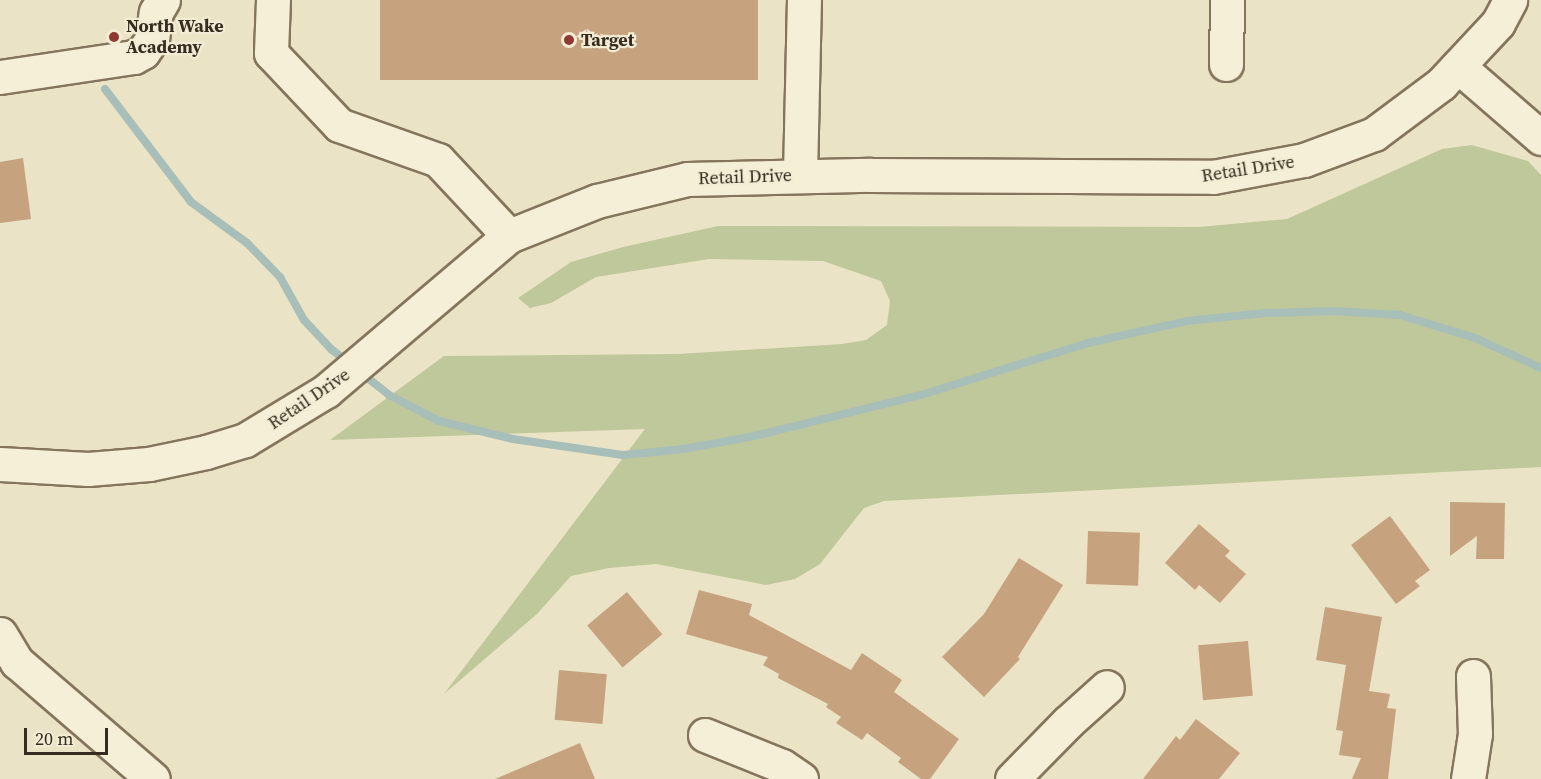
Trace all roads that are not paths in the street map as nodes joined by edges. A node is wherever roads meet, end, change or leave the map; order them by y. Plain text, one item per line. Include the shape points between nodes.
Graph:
1 (164, 0) edge
2 (273, 0) edge
3 (804, 0) edge
4 (1227, 0) edge
5 (1510, 0) edge
6 (1226, 64) dead end
7 (1458, 66) junction
8 (0, 77) edge
9 (1541, 138) edge
10 (800, 175) junction
11 (508, 236) junction
12 (0, 464) edge
13 (0, 634) edge
14 (1473, 676) dead end
15 (1107, 687) dead end
16 (705, 735) dead end
17 (153, 779) edge
18 (801, 779) edge
19 (1012, 779) edge
20 (1468, 779) edge

1 - 8 street via 156,12 152,39 134,57
2 - 11 street via 271,52 339,125 438,160
3 - 10 street
4 - 6 street
5 - 7 street, Retail Drive via 1498,22
7 - 9 street
7 - 10 street, Retail Drive via 1441,84 1374,134 1304,160 1213,177
10 - 11 street, Retail Drive via 687,179 597,201
11 - 12 street, Retail Drive via 326,391 245,440 149,464 88,469
13 - 17 street via 17,662
14 - 20 street via 1475,734
15 - 19 street
16 - 18 street via 782,766

